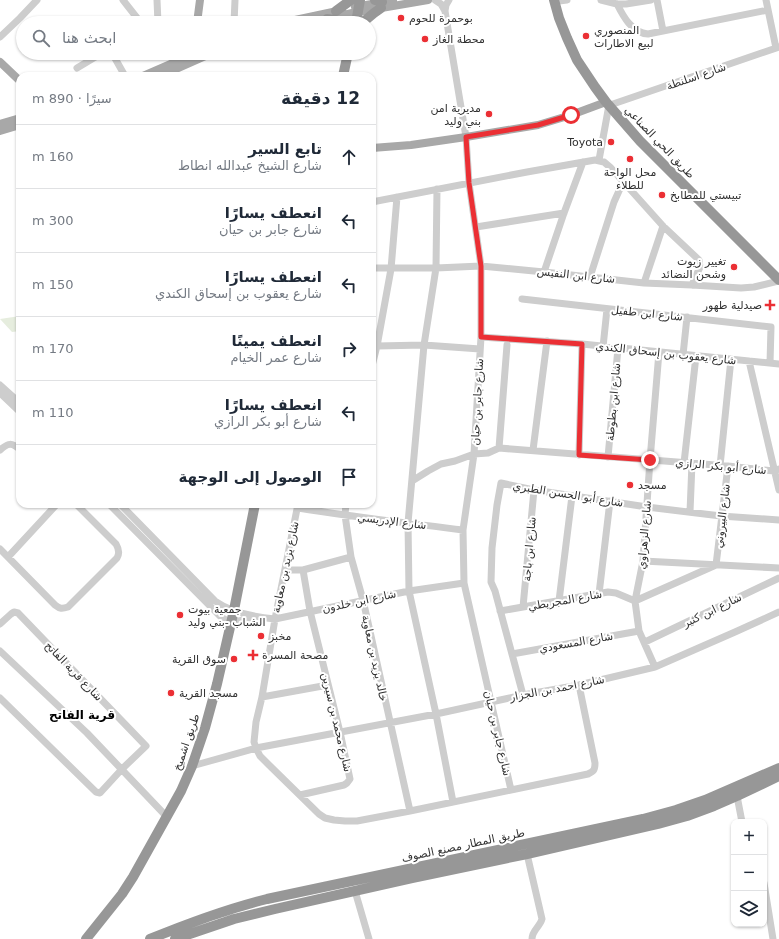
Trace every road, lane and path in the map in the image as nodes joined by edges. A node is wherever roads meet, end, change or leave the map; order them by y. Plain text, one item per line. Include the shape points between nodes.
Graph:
1 (37, 0) edge
2 (123, 0) edge
3 (157, 0) edge
4 (200, 0) edge
5 (235, 0) edge
6 (394, 0) edge
7 (428, 0) edge
8 (435, 0) edge
9 (449, 0) edge
10 (559, 0) edge
11 (601, 0) edge
12 (651, 0) edge
13 (657, 0) edge
14 (766, 0) edge
15 (380, 4) edge
16 (617, 4) junction
17 (355, 9) edge
18 (768, 10) junction
19 (336, 11) joint
20 (445, 11) junction
21 (26, 16) edge
22 (136, 16) edge
23 (158, 16) edge
24 (197, 16) edge
25 (234, 16) edge
26 (313, 16) edge
27 (335, 16) edge
28 (370, 16) edge
29 (16, 25) edge
30 (663, 31) junction
31 (0, 37) edge
32 (778, 47) edge
33 (90, 60) edge
34 (116, 60) edge
35 (175, 60) edge
36 (191, 60) edge
37 (346, 60) edge
38 (0, 62) edge
39 (77, 68) dead end
40 (123, 72) edge
41 (151, 72) edge
42 (168, 72) edge
43 (344, 72) edge
44 (16, 77) edge
45 (610, 104) junction
46 (16, 119) edge
47 (0, 124) edge
48 (16, 126) edge
49 (0, 131) edge
50 (466, 137) junction
51 (376, 148) edge
52 (599, 160) junction
53 (583, 162) junction
54 (623, 182) junction
55 (469, 183) junction
56 (438, 189) junction
57 (398, 197) junction
58 (376, 201) edge
59 (564, 213) junction
60 (663, 226) junction
61 (476, 227) junction
62 (481, 266) junction
63 (376, 268) edge
64 (436, 268) junction
65 (391, 269) junction
66 (544, 272) junction
67 (779, 274) edge
68 (590, 277) junction
69 (779, 281) edge
70 (644, 283) junction
71 (692, 285) junction
72 (522, 299) dead end
73 (607, 309) junction
74 (687, 317) junction
75 (481, 337) junction
76 (547, 342) junction
77 (582, 344) junction
78 (507, 345) dead end
79 (377, 346) junction
80 (424, 346) junction
81 (603, 347) junction
82 (618, 348) junction
83 (480, 349) junction
84 (376, 350) edge
85 (659, 352) junction
86 (683, 355) junction
87 (696, 356) junction
88 (731, 360) junction
89 (749, 361) junction
90 (770, 363) junction
91 (779, 364) edge
92 (0, 385) edge
93 (0, 393) edge
94 (16, 399) edge
95 (16, 408) edge
96 (16, 446) edge
97 (499, 448) junction
98 (0, 450) edge
99 (533, 450) junction
100 (474, 454) junction
101 (579, 455) junction
102 (608, 456) junction
103 (650, 460) junction
104 (684, 463) junction
105 (692, 463) junction
106 (724, 466) junction
107 (777, 470) edge
108 (412, 480) junction
109 (534, 490) junction
110 (779, 490) edge
111 (572, 496) junction
112 (610, 501) junction
113 (647, 507) junction
114 (53, 508) edge
115 (80, 508) edge
116 (113, 508) edge
117 (124, 508) edge
118 (254, 508) edge
119 (298, 508) edge
120 (308, 508) edge
121 (346, 508) edge
122 (690, 512) junction
123 (345, 515) junction
124 (721, 516) junction
125 (779, 520) edge
126 (408, 522) junction
127 (463, 530) junction
128 (0, 549) edge
129 (8, 557) junction
130 (351, 557) junction
131 (643, 561) junction
132 (716, 565) junction
133 (779, 568) edge
134 (285, 570) junction
135 (303, 570) junction
136 (779, 578) edge
137 (464, 583) junction
138 (409, 591) junction
139 (599, 594) junction
140 (362, 600) junction
141 (559, 601) junction
142 (635, 601) junction
143 (523, 607) junction
144 (234, 610) junction
145 (310, 611) junction
146 (500, 611) junction
147 (779, 612) edge
148 (256, 617) junction
149 (275, 619) junction
150 (231, 623) junction
151 (0, 624) edge
152 (639, 631) junction
153 (645, 642) junction
154 (0, 651) edge
155 (512, 654) junction
156 (655, 667) junction
157 (328, 685) junction
158 (579, 685) junction
159 (523, 695) junction
160 (262, 697) junction
161 (0, 698) edge
162 (491, 702) junction
163 (436, 714) junction
164 (390, 722) junction
165 (340, 732) junction
166 (256, 748) junction
167 (192, 766) junction
168 (779, 768) edge
169 (122, 769) junction
170 (779, 776) edge
171 (511, 790) junction
172 (300, 795) junction
173 (737, 796) junction
174 (453, 802) junction
175 (410, 811) junction
176 (167, 818) junction
177 (741, 819) edge
178 (527, 854) junction
179 (441, 867) junction
180 (355, 891) junction
181 (765, 891) edge
182 (92, 935) edge
183 (154, 938) edge
184 (78, 939) edge
185 (86, 939) edge
186 (175, 939) edge
187 (369, 939) edge
188 (532, 939) edge
189 (773, 939) edge

1 - 21 street
2 - 22 street
3 - 23 street
4 - 24 main road
5 - 25 street
6 - 15 main road
7 - 15 main road
8 - 20 street
9 - 20 street
10 - 45 highway, طريق الحي الصناعي via 559,18 577,60
11 - 16 street
12 - 16 street
13 - 30 street
14 - 18 street
15 - 17 main road
15 - 28 highway
16 - 30 street via 638,31 644,34
17 - 19 highway
17 - 27 main road
18 - 30 street
18 - 32 street
19 - 26 main road
20 - 50 street, شارع جابر بن حيان
29 - 31 street
32 - 45 street, شارع اسلنطة
33 - 39 street
34 - 40 street
35 - 41 main road
36 - 42 main road
37 - 43 highway
38 - 44 main road
45 - 50 main road via 538,125
45 - 52 street
45 - 67 highway, طريق الحي الصناعي
45 - 69 highway, طريق الحي الصناعي via 640,141
46 - 47 main road
48 - 49 main road
50 - 51 main road
50 - 55 street, شارع جابر بن حيان
52 - 53 street
52 - 54 street
53 - 55 street
53 - 59 street
54 - 60 street
54 - 68 street
55 - 56 street
55 - 61 street, شارع جابر بن حيان
56 - 57 street
56 - 64 street
57 - 58 street
57 - 65 street
59 - 61 street
59 - 66 street
60 - 70 street
60 - 71 street via 699,260 700,267
61 - 62 street, شارع جابر بن حيان
62 - 64 street, شارع ابن النفيس
62 - 66 street, شارع ابن النفيس
62 - 75 street, شارع جابر بن حيان
63 - 65 street, شارع ابن النفيس
64 - 65 street, شارع ابن النفيس
64 - 80 street
65 - 79 street
66 - 68 street, شارع ابن النفيس
68 - 70 street, شارع ابن النفيس
69 - 71 street, شارع ابن النفيس via 741,288
70 - 71 street, شارع ابن النفيس
72 - 73 street, شارع ابن طفيل
73 - 74 street, شارع ابن طفيل
73 - 81 street
74 - 86 street
74 - 90 street, شارع ابن طفيل via 771,326
75 - 76 street, شارع يعقوب بن إسحاق الكندي
75 - 83 street, شارع جابر بن حيان
76 - 77 street, شارع يعقوب بن إسحاق الكندي
76 - 99 street
77 - 81 street, شارع يعقوب بن إسحاق الكندي
77 - 101 street
78 - 97 street
79 - 80 street
79 - 84 street
80 - 83 street
80 - 108 street
81 - 82 street, شارع يعقوب بن إسحاق الكندي
82 - 85 street, شارع يعقوب بن إسحاق الكندي
82 - 102 street, شارع ابن بطوطة
83 - 100 street, شارع جابر بن حيان
85 - 86 street, شارع يعقوب بن إسحاق الكندي
85 - 103 street, شارع الزهراوي
86 - 87 street, شارع يعقوب بن إسحاق الكندي
87 - 88 street, شارع يعقوب بن إسحاق الكندي
87 - 104 street
88 - 89 street, شارع يعقوب بن إسحاق الكندي
88 - 106 street, شارع البيروني
89 - 90 street, شارع يعقوب بن إسحاق الكندي
89 - 107 street
90 - 91 street, شارع يعقوب بن إسحاق الكندي
92 - 94 street
93 - 95 street
96 - 98 street via 8,444
97 - 99 street, شارع أبو بكر الرازي
97 - 100 street, شارع أبو بكر الرازي via 488,453
99 - 101 street, شارع أبو بكر الرازي
100 - 108 street, شارع أبو بكر الرازي via 441,464
100 - 127 street, شارع جابر بن حيان
101 - 102 street, شارع أبو بكر الرازي
102 - 103 street, شارع أبو بكر الرازي
103 - 104 street, شارع أبو بكر الرازي
103 - 113 street, شارع الزهراوي
104 - 105 street, شارع أبو بكر الرازي
105 - 106 street, شارع أبو بكر الرازي
105 - 122 street
106 - 107 street, شارع أبو بكر الرازي
106 - 124 street, شارع البيروني
107 - 110 street
108 - 126 street
109 - 111 street, شارع أبو الحسن الطبري
109 - 143 street, شارع ابن باجة
109 - 146 street, شارع أبو الحسن الطبري via 501,483 492,548 491,582
111 - 112 street, شارع أبو الحسن الطبري
111 - 141 street
112 - 113 street, شارع أبو الحسن الطبري
112 - 139 street
113 - 122 street, شارع أبو الحسن الطبري
113 - 131 street, شارع الزهراوي
114 - 129 street
115 - 129 street via 116,544 119,551 117,558 72,605 59,608
116 - 150 street via 221,617
117 - 144 street via 215,601
118 - 144 highway, طريق اشميخ
119 - 134 street, شارع يزيد بن معاوية
120 - 123 street, شارع الإدريسي
121 - 123 street, خالد يزيد بن معاوية
122 - 124 street, شارع أبو الحسن الطبري
123 - 126 street, شارع الإدريسي
123 - 130 street, خالد يزيد بن معاوية
124 - 125 street, شارع أبو الحسن الطبري
124 - 132 street, شارع البيروني
126 - 127 street, شارع الإدريسي
126 - 138 street
127 - 137 street, شارع جابر بن حيان
128 - 129 street
130 - 135 street
130 - 140 street, خالد يزيد بن معاوية
131 - 132 street
131 - 142 street, شارع الزهراوي
132 - 133 street
132 - 142 street
134 - 135 street
134 - 149 street, شارع يزيد بن معاوية
135 - 145 street, شارع محمد بن سيرين
136 - 153 street, شارع ابن كثير
137 - 138 street, شارع ابن خلدون
137 - 162 street, شارع جابر بن حيان
138 - 140 street, شارع ابن خلدون
138 - 163 street
139 - 141 street, شارع المجريطي
139 - 142 street, شارع المجريطي via 616,593
140 - 145 street, شارع ابن خلدون
140 - 164 street, خالد يزيد بن معاوية
141 - 143 street, شارع المجريطي
142 - 152 street, شارع الزهراوي
143 - 146 street, شارع المجريطي
144 - 148 street
144 - 150 highway, طريق اشميخ
145 - 149 street, شارع ابن خلدون
145 - 157 street, شارع محمد بن سيرين
146 - 155 street
147 - 156 street, شارع احمد بن الجزار
148 - 149 street, شارع ابن خلدون
148 - 150 street
149 - 160 street, شارع يزيد بن معاوية
150 - 167 highway, طريق اشميخ via 205,728
151 - 169 street, شارع قرية الفاتح via 14,612 18,614 146,746
152 - 153 street, شارع الزهراوي
152 - 155 street, شارع المسعودي
153 - 156 street, شارع الزهراوي
154 - 169 street
155 - 159 street
156 - 158 street, شارع احمد بن الجزار
157 - 160 street
157 - 165 street, شارع محمد بن سيرين
158 - 159 street, شارع احمد بن الجزار
158 - 171 street via 595,763 594,770 588,774
159 - 162 street, شارع احمد بن الجزار
160 - 166 street, شارع يزيد بن معاوية via 254,732
161 - 169 street via 96,792 100,793
162 - 163 street, شارع احمد بن الجزار
162 - 171 street, شارع جابر بن حيان
163 - 164 street, شارع احمد بن الجزار
163 - 174 street
164 - 165 street, شارع احمد بن الجزار
164 - 175 street, خالد يزيد بن معاوية
165 - 166 street, شارع احمد بن الجزار
165 - 172 street, شارع محمد بن سيرين via 349,782
166 - 167 street, شارع احمد بن الجزار
166 - 172 street via 260,756
167 - 176 highway, طريق اشميخ
168 - 179 highway, طريق المطار مصنع الصوف via 676,810
169 - 176 street
170 - 173 highway, طريق المطار مصنع الصوف
171 - 174 street
172 - 175 street via 319,814 334,820 357,821
173 - 177 street
173 - 178 highway, طريق المطار مصنع الصوف via 701,811 658,824
174 - 175 street
176 - 182 highway, طريق اشميخ via 133,877
178 - 179 highway, طريق المطار مصنع الصوف
178 - 188 street via 542,915 541,923 534,931
179 - 180 highway, طريق المطار مصنع الصوف
179 - 183 highway, طريق المطار مصنع الصوف via 250,904 200,919
180 - 186 highway, طريق المطار مصنع الصوف via 234,919
180 - 187 street
181 - 189 street
182 - 184 highway
182 - 185 highway, طريق اشميخ

